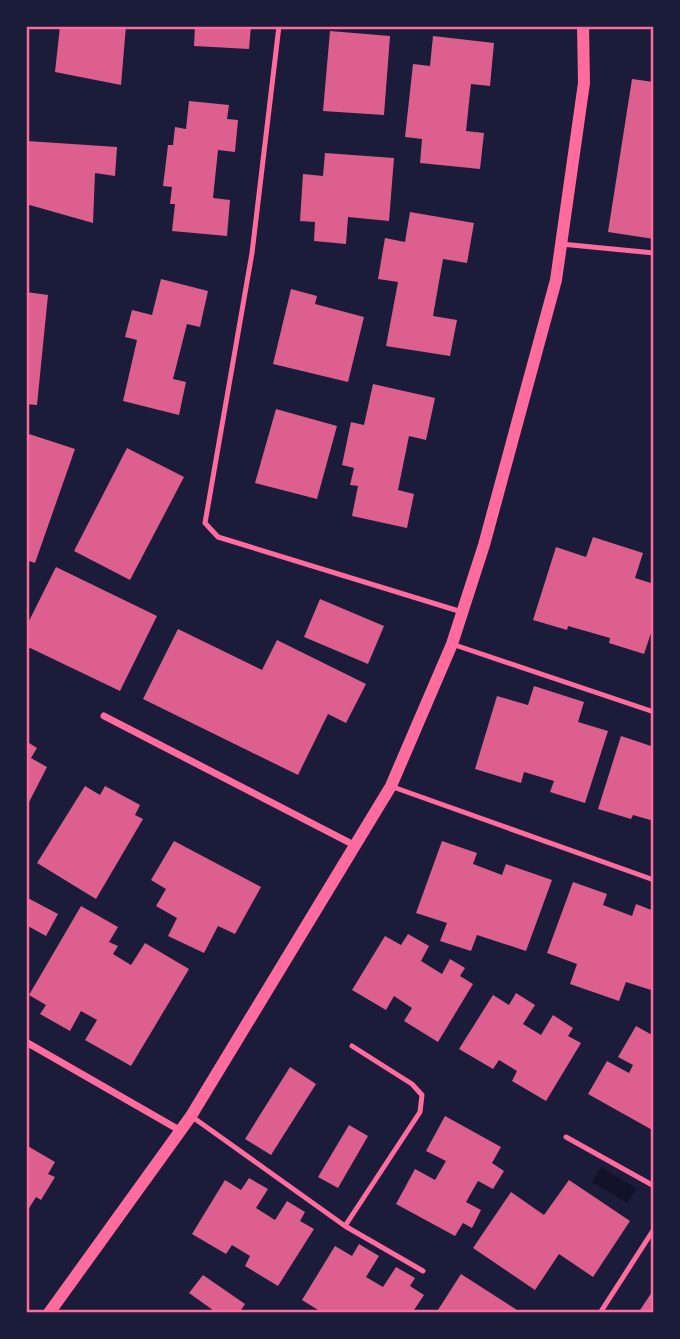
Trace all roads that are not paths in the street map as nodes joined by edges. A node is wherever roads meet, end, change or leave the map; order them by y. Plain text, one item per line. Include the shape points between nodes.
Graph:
1 (279, 26) edge
2 (583, 26) edge
3 (561, 243) junction
4 (654, 253) edge
5 (462, 612) junction
6 (452, 644) junction
7 (654, 712) edge
8 (104, 716) dead end
9 (391, 786) junction
10 (356, 846) junction
11 (654, 880) edge
12 (26, 1042) edge
13 (352, 1046) dead end
14 (191, 1116) junction
15 (181, 1131) junction
16 (566, 1137) dead end
17 (654, 1186) edge
18 (345, 1226) junction
19 (654, 1229) edge
20 (423, 1271) dead end
21 (49, 1313) edge
22 (600, 1313) edge

1 - 5 lane via 252,253 205,523 218,537
2 - 3 street via 584,83
3 - 4 lane
3 - 5 street via 553,293
5 - 6 street
6 - 7 lane
6 - 9 street
8 - 10 street
9 - 10 street
9 - 11 lane
10 - 14 street
12 - 15 street
13 - 18 lane via 412,1084 422,1096 420,1112
14 - 15 street
14 - 18 lane
15 - 21 street
16 - 17 lane
18 - 20 lane
19 - 22 lane

